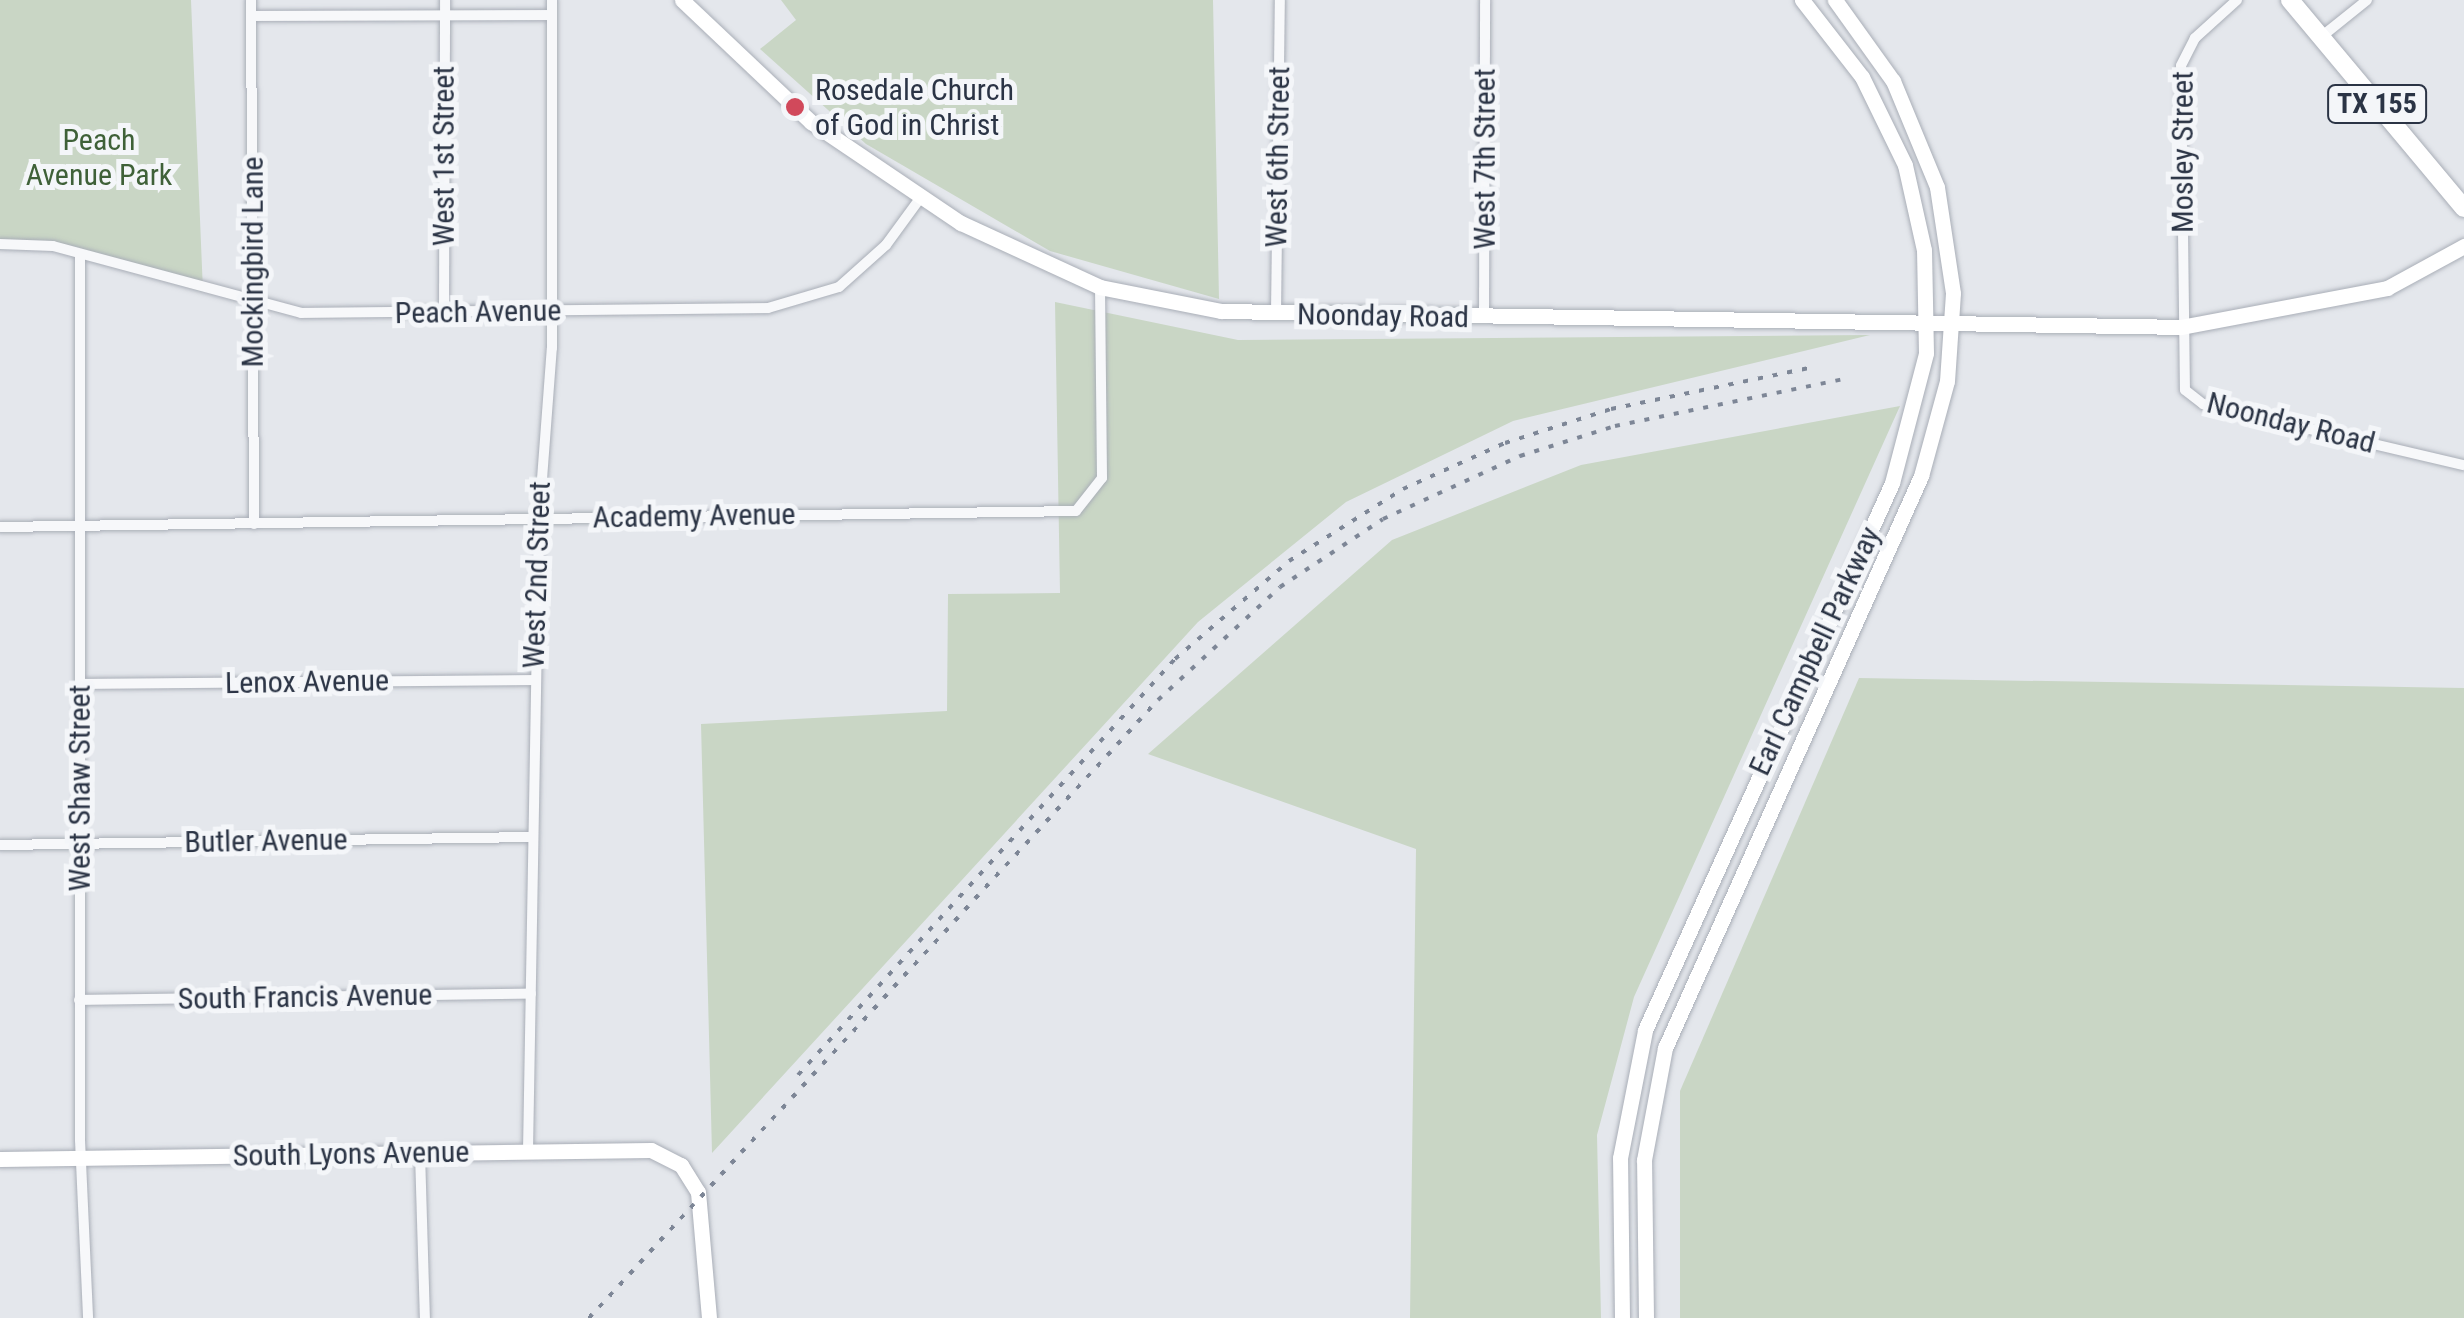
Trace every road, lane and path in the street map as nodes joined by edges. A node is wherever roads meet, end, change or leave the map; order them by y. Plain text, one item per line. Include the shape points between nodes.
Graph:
1 (251, 0) edge
2 (445, 0) edge
3 (552, 0) edge
4 (682, 0) edge
5 (1280, 0) edge
6 (1485, 0) edge
7 (1802, 0) edge
8 (1834, 0) edge
9 (2237, 0) edge
10 (2290, 0) edge
11 (2367, 0) edge
12 (1846, 14) junction
13 (445, 15) junction
14 (251, 16) junction
15 (552, 16) junction
16 (1828, 31) junction
17 (2321, 37) junction
18 (921, 196) junction
19 (2464, 208) edge
20 (0, 244) edge
21 (2464, 246) edge
22 (80, 257) junction
23 (1100, 287) junction
24 (254, 306) junction
25 (552, 311) junction
26 (444, 313) junction
27 (1276, 314) junction
28 (1484, 318) junction
29 (1929, 320) junction
30 (1954, 321) junction
31 (2180, 327) junction
32 (2464, 465) edge
33 (539, 518) junction
34 (254, 524) junction
35 (79, 526) junction
36 (0, 527) edge
37 (534, 680) junction
38 (80, 684) junction
39 (531, 837) junction
40 (80, 844) junction
41 (0, 845) edge
42 (531, 994) junction
43 (80, 1000) junction
44 (528, 1151) junction
45 (420, 1153) junction
46 (82, 1158) junction
47 (1620, 1158) junction
48 (0, 1159) edge
49 (1644, 1160) junction
50 (88, 1318) edge
51 (424, 1318) edge
52 (710, 1318) edge
53 (1622, 1318) edge
54 (1646, 1318) edge

1 - 14 street, Mockingbird Lane
2 - 13 street, West 1st Street
3 - 15 street, West 2nd Street
4 - 18 main road, Noonday Road via 767,87
5 - 27 street, West 6th Street
6 - 28 street, West 7th Street
7 - 16 main road, Earl Campbell Parkway
8 - 12 main road, Earl Campbell Parkway
9 - 31 street, Mosley Street via 2195,38 2181,66
10 - 17 main road, TX 155
11 - 17 street
12 - 16 main road
12 - 30 main road, Earl Campbell Parkway via 1893,81 1931,167 1948,237
13 - 14 street
13 - 15 street
13 - 26 street, West 1st Street
14 - 24 street, Mockingbird Lane
15 - 25 street, West 2nd Street
16 - 29 main road, Earl Campbell Parkway via 1871,92 1905,165 1922,231
17 - 19 main road, TX 155
18 - 23 main road, Noonday Road via 1005,248
18 - 25 street, Peach Avenue via 886,246 828,294 768,308
20 - 22 street, Peach Avenue via 36,243
21 - 31 main road, Noonday Road via 2387,288
22 - 24 street, Peach Avenue
22 - 35 street, West Shaw Street
23 - 27 main road, Noonday Road via 1221,312
23 - 33 street, Academy Avenue via 1105,448 1102,478 1086,505 1064,513
24 - 26 street, Peach Avenue
24 - 34 street, Mockingbird Lane
25 - 26 street, Peach Avenue
25 - 33 street, West 2nd Street
27 - 28 main road, Noonday Road
28 - 29 main road, Noonday Road
29 - 30 main road, Noonday Road
29 - 47 main road, Earl Campbell Parkway via 1898,467 1657,999 1631,1081
30 - 31 main road, Noonday Road
30 - 49 main road, Earl Campbell Parkway via 1944,397 1921,476 1676,1015
31 - 32 street, Noonday Road via 2182,385 2198,402
33 - 34 street, Academy Avenue
33 - 37 street, West 2nd Street
34 - 35 street, Academy Avenue
35 - 36 street, Academy Avenue
35 - 38 street, West Shaw Street
37 - 38 street, Lenox Avenue
37 - 39 street, West 2nd Street
38 - 40 street, West Shaw Street
39 - 40 street, Butler Avenue
39 - 42 street, West 2nd Street
40 - 41 street, Butler Avenue
40 - 43 street, West Shaw Street
42 - 43 street, South Francis Avenue
42 - 44 street, West 2nd Street
43 - 46 street, West Shaw Street
44 - 45 main road, South Lyons Avenue
44 - 52 main road, South Lyons Avenue via 651,1150 692,1177
45 - 46 main road, South Lyons Avenue
45 - 51 street
46 - 48 main road, South Lyons Avenue
46 - 50 street, West Shaw Street
47 - 49 main road
47 - 53 main road, Earl Campbell Parkway
49 - 54 main road, Earl Campbell Parkway

